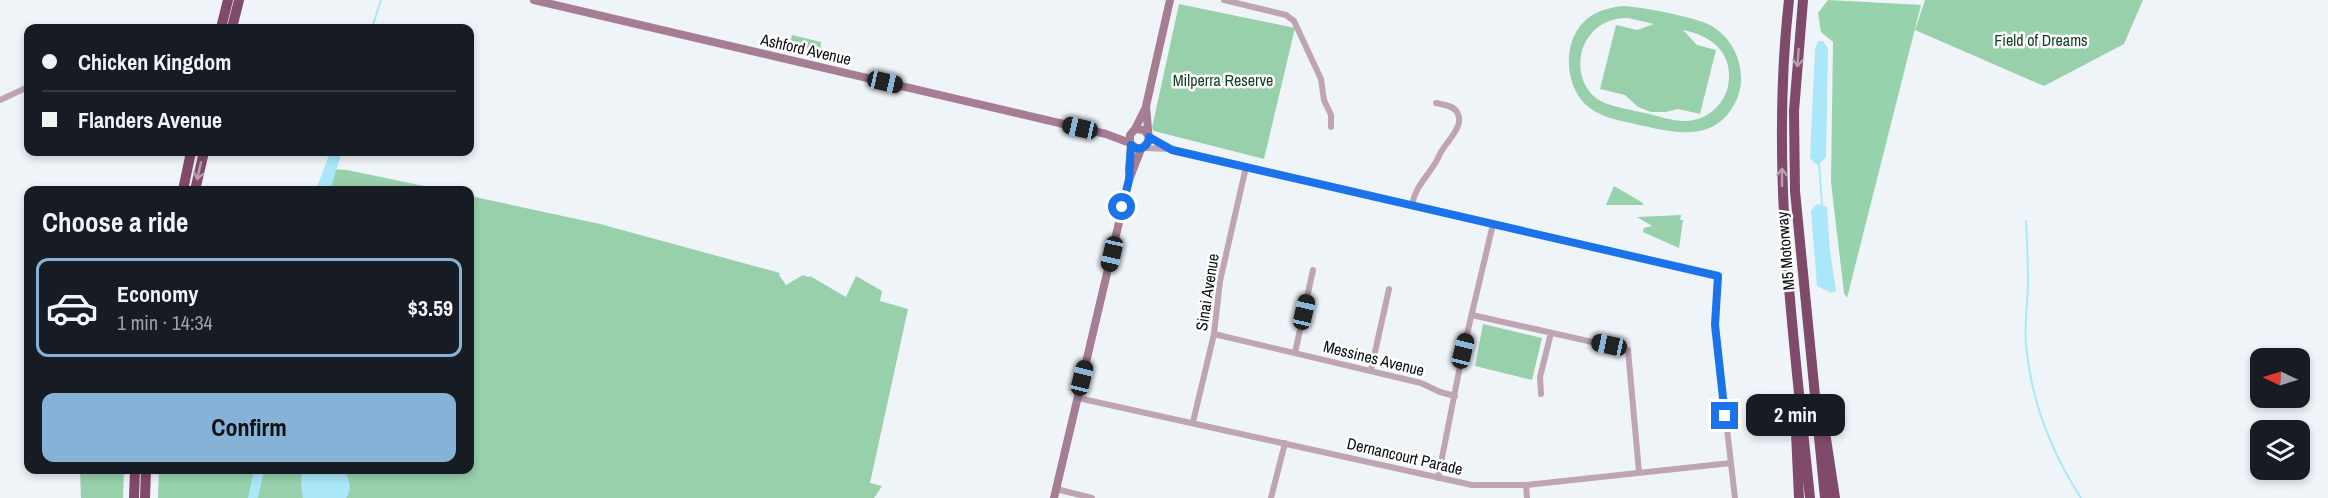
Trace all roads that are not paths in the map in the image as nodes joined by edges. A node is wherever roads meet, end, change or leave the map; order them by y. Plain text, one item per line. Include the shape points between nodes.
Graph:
1 (228, 0) edge
2 (239, 0) edge
3 (534, 0) edge
4 (1170, 0) edge
5 (1224, 0) edge
6 (1789, 0) edge
7 (1803, 0) edge
8 (222, 24) edge
9 (233, 24) edge
10 (24, 89) edge
11 (0, 100) edge
12 (1436, 103) dead end
13 (1146, 106) junction
14 (1330, 127) dead end
15 (1133, 131) junction
16 (1106, 134) junction
17 (1148, 136) junction
18 (1130, 144) junction
19 (1142, 148) junction
20 (1172, 150) junction
21 (190, 156) edge
22 (203, 156) edge
23 (1246, 167) junction
24 (1129, 180) junction
25 (184, 186) edge
26 (196, 186) edge
27 (1412, 205) junction
28 (1493, 224) junction
29 (1313, 270) dead end
30 (1788, 277) junction
31 (1389, 289) dead end
32 (1472, 315) junction
33 (1807, 328) junction
34 (1551, 333) junction
35 (1214, 334) junction
36 (1295, 353) junction
37 (1371, 370) junction
38 (1541, 394) dead end
39 (1455, 396) junction
40 (1077, 398) junction
41 (1193, 422) junction
42 (1285, 443) junction
43 (1731, 463) junction
44 (1639, 472) junction
45 (135, 474) edge
46 (146, 474) edge
47 (1438, 478) junction
48 (1526, 485) junction
49 (1055, 494) edge
50 (134, 498) edge
51 (145, 498) edge
52 (1092, 498) edge
53 (1271, 498) edge
54 (1527, 498) edge
55 (1735, 498) edge
56 (1799, 498) edge
57 (1810, 498) edge
58 (1825, 498) edge
59 (1835, 498) edge

1 - 8 highway
2 - 9 highway
3 - 16 main road, Ashford Avenue
4 - 13 main road
5 - 14 street via 1287,15 1294,21 1321,79 1331,115
30 -> 6 highway, M5 Motorway via 1781,122
7 -> 33 highway, M5 Motorway via 1794,111 1795,191
10 - 11 street
12 - 27 street via 1455,110 1458,122 1454,135 1414,195
13 - 15 main road
13 - 17 main road
15 - 16 main road, Ashford Avenue
15 - 17 main road via 1144,130
15 - 18 main road
16 - 18 main road, Ashford Avenue
17 - 19 main road
17 - 20 street
18 - 19 main road
18 - 24 main road
19 - 20 street
19 - 24 main road
20 - 23 street
21 - 25 highway
22 -> 26 highway
23 - 27 street
23 - 35 street, Sinai Avenue via 1220,282
24 - 40 main road
27 - 28 street
28 - 32 street
28 - 43 street via 1718,276 1715,325
29 - 36 street
30 - 56 highway
30 - 57 highway, M5 Motorway
31 - 37 street
32 - 34 street
32 - 39 street
33 - 58 highway, M5 Motorway
33 - 59 highway
34 - 38 street via 1540,377
34 - 44 street via 1628,350
35 - 36 street, Messines Avenue
35 - 41 street, Sinai Avenue
36 - 37 street, Messines Avenue
37 - 39 street, Messines Avenue
39 - 47 street
40 - 41 street, Dernancourt Parade
40 - 49 main road
41 - 42 street, Dernancourt Parade
42 - 47 street, Dernancourt Parade
42 - 53 street
43 - 44 street, Dernancourt Parade
43 - 55 street
44 - 48 street, Dernancourt Parade
45 - 50 highway
46 - 51 highway
47 - 48 street, Dernancourt Parade via 1485,486
48 - 54 street
49 - 52 street

